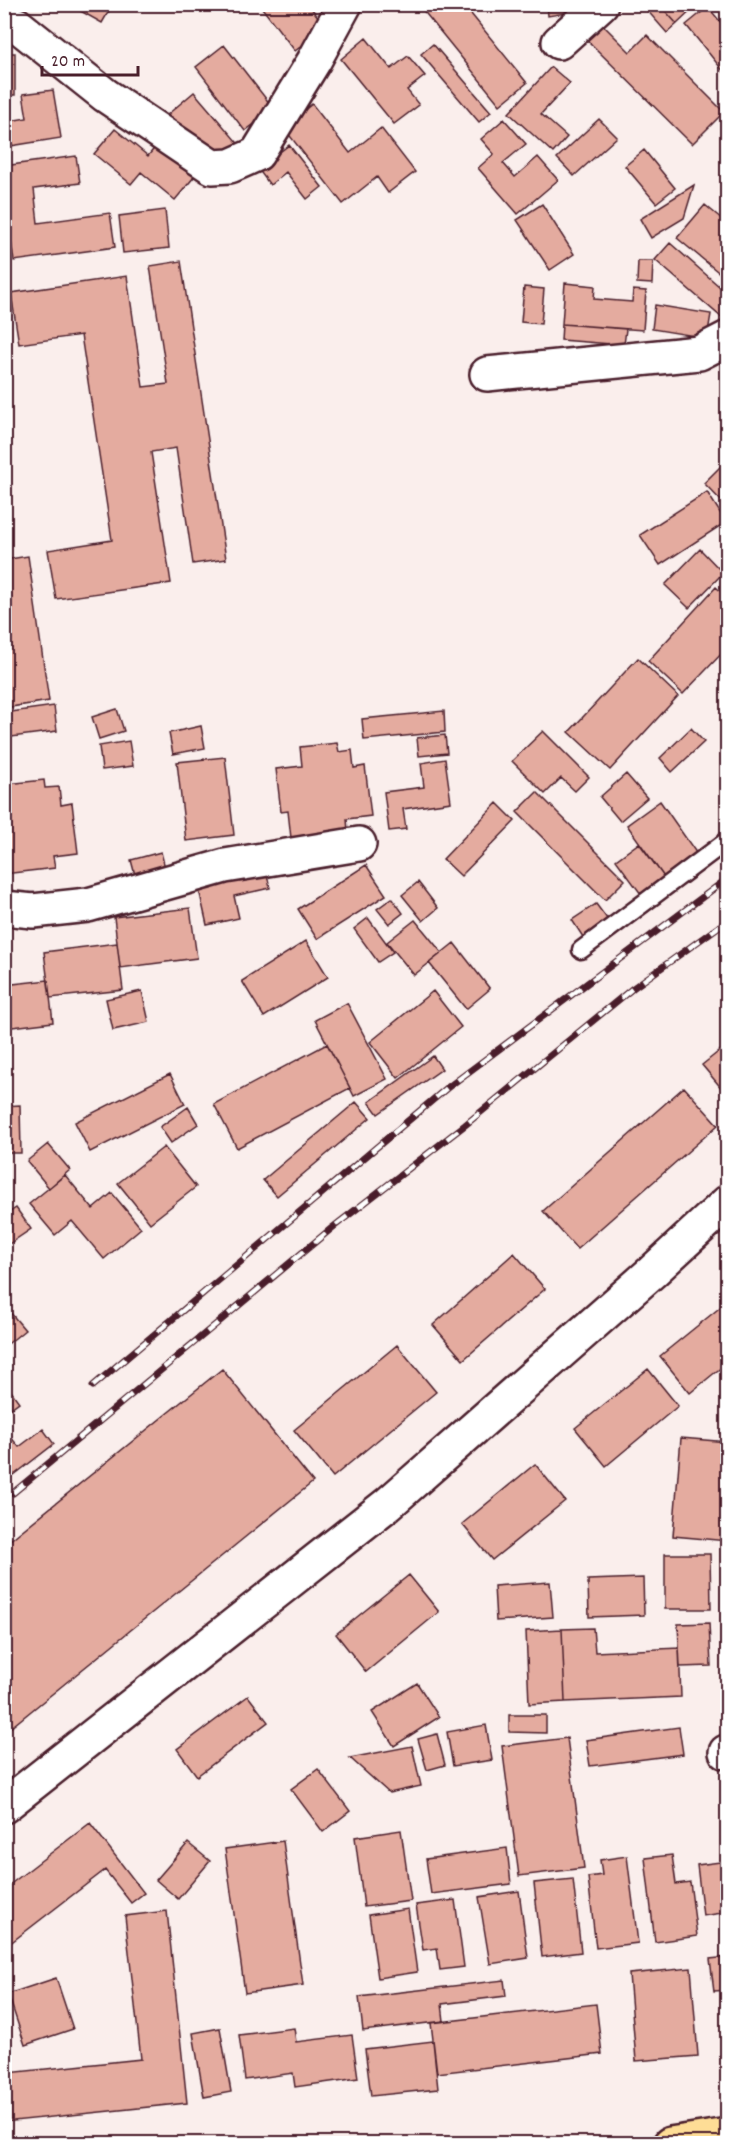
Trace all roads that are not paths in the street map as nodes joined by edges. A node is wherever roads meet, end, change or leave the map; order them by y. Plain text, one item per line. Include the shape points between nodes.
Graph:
1 (345, 4) edge
2 (601, 4) edge
3 (4, 20) edge
4 (558, 42) dead end
5 (728, 338) edge
6 (487, 374) dead end
7 (728, 840) edge
8 (359, 843) dead end
9 (4, 908) edge
10 (581, 950) dead end
11 (728, 1202) edge
12 (4, 1806) edge
13 (728, 2135) edge
14 (670, 2144) edge

1 - 3 street via 257,154 230,166 212,167
2 - 4 street
5 - 6 street via 699,352
7 - 10 lane
8 - 9 street via 225,866 88,905 33,911
11 - 12 street via 388,1504
13 - 14 main road

